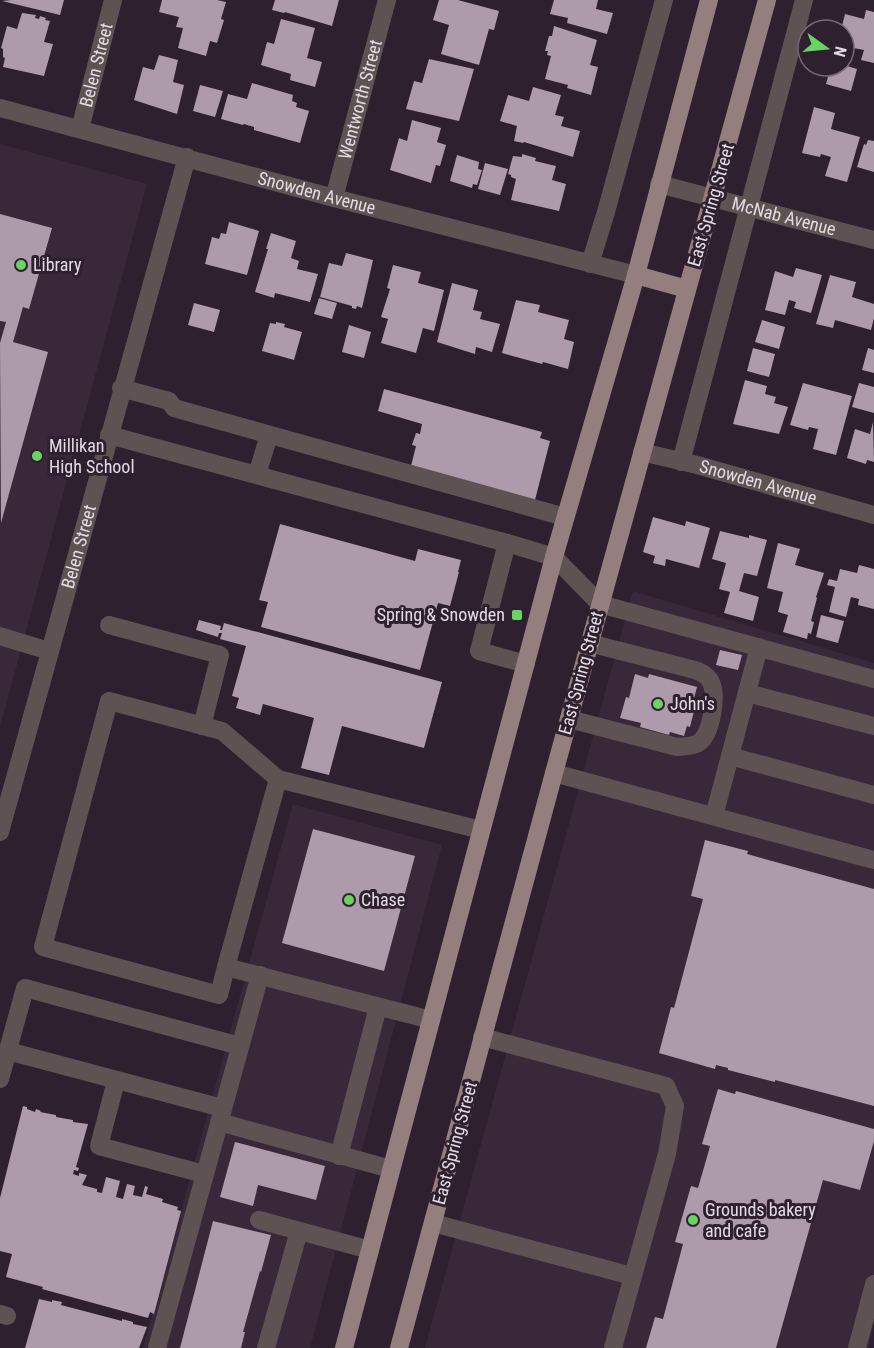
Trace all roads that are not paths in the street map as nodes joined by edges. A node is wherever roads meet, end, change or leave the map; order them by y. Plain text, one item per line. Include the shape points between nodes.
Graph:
1 (113, 0) edge
2 (387, 0) edge
3 (664, 0) edge
4 (709, 0) edge
5 (767, 0) edge
6 (804, 0) edge
7 (0, 108) edge
8 (80, 129) junction
9 (187, 157) junction
10 (659, 184) junction
11 (334, 198) junction
12 (713, 198) junction
13 (749, 206) junction
14 (874, 240) edge
15 (590, 264) junction
16 (636, 275) junction
17 (687, 289) junction
18 (121, 388) junction
19 (109, 435) junction
20 (269, 435) junction
21 (642, 452) junction
22 (681, 462) junction
23 (257, 475) junction
24 (874, 515) edge
25 (566, 517) junction
26 (507, 543) junction
27 (554, 557) junction
28 (600, 604) junction
29 (109, 625) dead end
30 (0, 636) edge
31 (590, 643) junction
32 (759, 647) junction
33 (49, 651) junction
34 (526, 664) junction
35 (874, 679) edge
36 (747, 693) junction
37 (569, 719) junction
38 (202, 726) junction
39 (874, 726) edge
40 (730, 756) junction
41 (554, 773) junction
42 (278, 779) junction
43 (874, 795) edge
44 (714, 816) junction
45 (481, 830) junction
46 (0, 832) edge
47 (874, 860) edge
48 (226, 967) junction
49 (260, 975) junction
50 (378, 1007) junction
51 (431, 1020) junction
52 (482, 1037) junction
53 (240, 1046) junction
54 (8, 1051) junction
55 (0, 1079) edge
56 (116, 1081) junction
57 (220, 1115) junction
58 (339, 1156) junction
59 (391, 1169) junction
60 (204, 1174) junction
61 (259, 1220) dead end
62 (434, 1223) junction
63 (299, 1231) junction
64 (370, 1250) junction
65 (632, 1276) junction
66 (874, 1284) edge
67 (157, 1348) edge
68 (266, 1348) edge
69 (344, 1348) edge
70 (399, 1348) edge
71 (613, 1348) edge
72 (857, 1348) edge

1 - 8 street, Belen Street
2 - 11 street, Wentworth Street
3 - 15 street
4 - 10 main road
5 - 12 main road, East Spring Street
6 - 13 street, East Spring Street
7 - 8 street, Snowden Avenue
8 - 9 street, Snowden Avenue
9 - 11 street, Snowden Avenue
9 - 18 street, Belen Street
10 - 12 street, McNab Avenue
10 - 16 main road
11 - 15 street, Snowden Avenue
12 - 13 street, McNab Avenue
12 - 17 main road, East Spring Street
13 - 14 street, McNab Avenue
13 - 22 street, East Spring Street
15 - 16 street, Snowden Avenue
16 - 17 main road
16 - 25 main road
17 - 21 main road, East Spring Street
18 - 19 street, Belen Street
18 - 20 street via 169,400 174,408
19 - 23 street
19 - 33 street, Belen Street
20 - 23 street
20 - 25 street
21 - 22 street, Snowden Avenue
21 - 28 main road, East Spring Street
22 - 24 street, Snowden Avenue
23 - 26 street
25 - 27 main road
26 - 27 street
26 - 34 street via 478,651
27 - 28 street
27 - 34 main road
28 - 31 main road, East Spring Street
28 - 32 street
29 - 38 street via 220,655
30 - 33 street
31 - 37 main road, East Spring Street
31 - 37 street via 695,669 707,676 715,700 707,733 700,742 677,747
32 - 35 street
32 - 36 street
33 - 46 street, Belen Street
34 - 45 main road
36 - 39 street
36 - 40 street
37 - 41 main road, East Spring Street
38 - 42 street via 222,731
38 - 48 street via 109,701 43,947 219,995
40 - 43 street
40 - 44 street
41 - 44 street
41 - 52 main road, East Spring Street
42 - 45 street
42 - 48 street
44 - 47 street
45 - 51 main road
48 - 49 street
49 - 50 street
49 - 53 street
50 - 51 street
50 - 58 street
51 - 59 main road
52 - 62 main road, East Spring Street
52 - 65 street via 666,1086 675,1106 667,1154
53 - 54 street via 25,988
53 - 57 street
54 - 55 street
54 - 56 street
56 - 57 street
56 - 60 street via 99,1146
57 - 58 street
57 - 60 street
58 - 59 street
59 - 64 main road
60 - 67 street
61 - 63 street
62 - 65 street
62 - 70 main road, East Spring Street
63 - 64 street
63 - 68 street
64 - 69 main road
65 - 71 street
66 - 72 street

